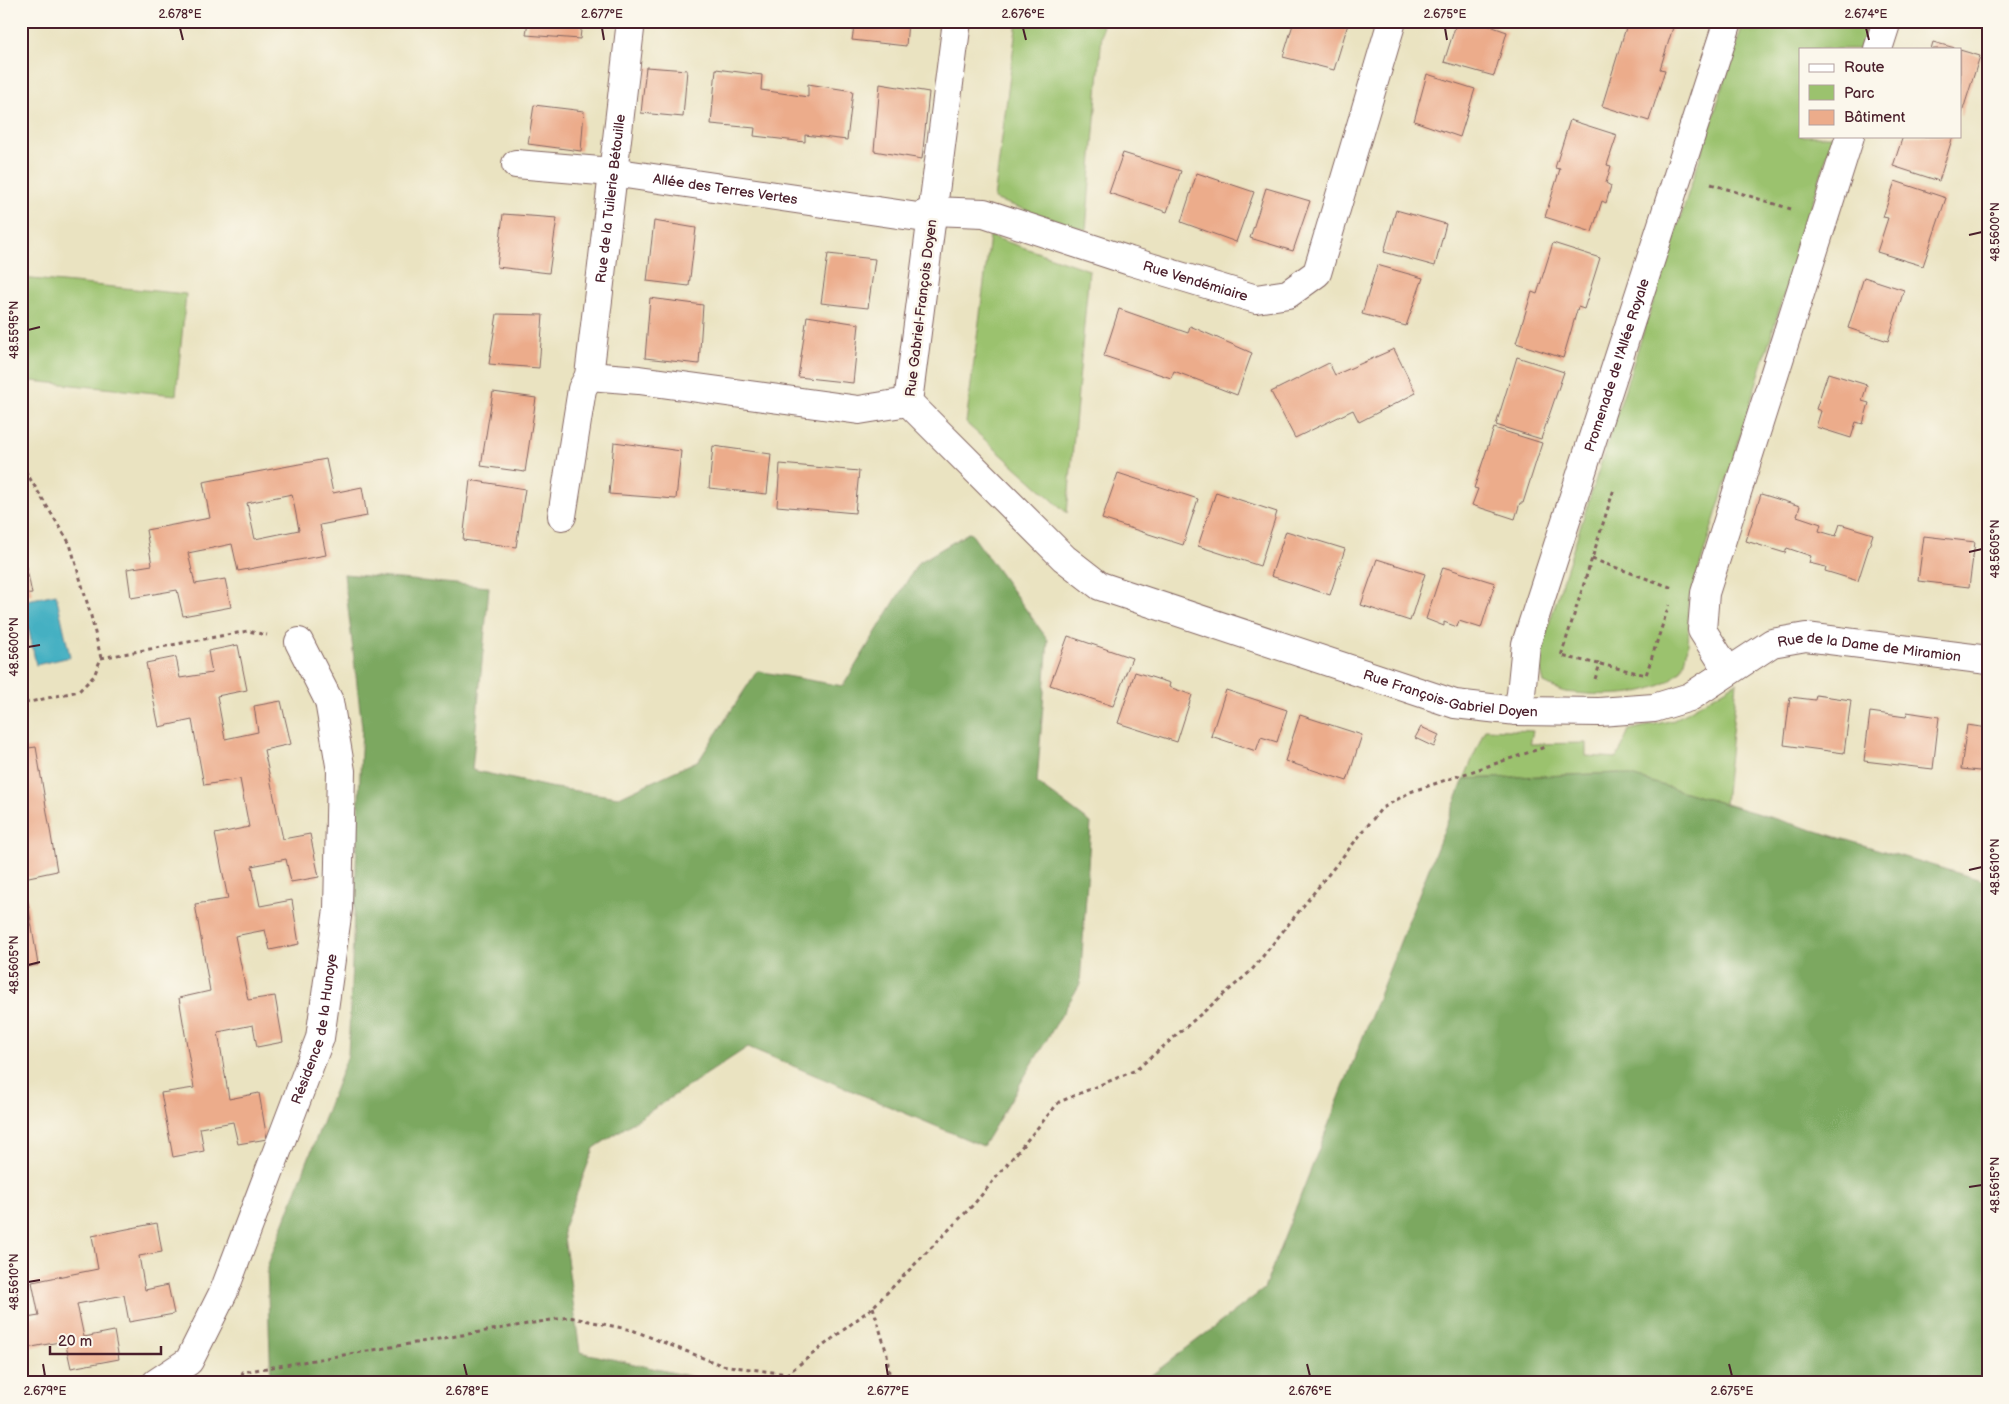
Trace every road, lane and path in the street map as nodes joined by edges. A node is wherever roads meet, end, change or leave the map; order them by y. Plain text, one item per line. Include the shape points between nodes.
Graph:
1 (631, 21) edge
2 (956, 21) edge
3 (1392, 21) edge
4 (1728, 21) edge
5 (1887, 21) edge
6 (1878, 48) edge
7 (1849, 138) edge
8 (516, 164) dead end
9 (612, 172) junction
10 (1710, 184) dead end
11 (932, 211) junction
12 (1791, 219) dead end
13 (589, 376) junction
14 (908, 402) junction
15 (21, 464) edge
16 (562, 516) dead end
17 (1592, 558) dead end
18 (1677, 579) dead end
19 (1674, 588) junction
20 (1705, 593) junction
21 (1174, 611) joint
22 (299, 642) joint
23 (101, 658) junction
24 (1988, 660) edge
25 (1728, 671) junction
26 (21, 704) edge
27 (1517, 711) junction
28 (1586, 712) junction
29 (1548, 746) dead end
30 (873, 1307) junction
31 (156, 1383) edge
32 (239, 1383) edge
33 (890, 1383) edge

1 - 9 street, Rue de la Tuilerie Bétouille
2 - 11 street, Rue Gabriel-François Doyen
3 - 11 street, Rue Vendémiaire via 1316,273 1288,294 1256,299 984,213
4 - 27 street, Promenade de l'Allée Royale via 1526,644
5 - 6 street
7 - 20 street
8 - 9 street, Allée des Terres Vertes
9 - 11 street, Allée des Terres Vertes via 918,217
9 - 13 street, Rue de la Tuilerie Bétouille
10 - 12 path via 1794,210
11 - 14 street, Rue Gabriel-François Doyen
13 - 14 street via 859,410
13 - 16 street, Rue de la Tuilerie Bétouille via 582,389
14 - 21 street, Rue Gabriel-François Doyen via 1064,558 1100,586
15 - 23 path via 70,544
17 - 19 path
18 - 19 path
19 - 20 path
19 - 28 path via 1646,675 1600,664
20 - 25 street via 1702,630
21 - 27 street, Rue François-Gabriel Doyen via 1455,704
22 - 23 path via 248,631
22 - 31 street, Résidence de la Hunoye via 329,701 341,771 338,909 320,1038 224,1291 189,1361
23 - 26 path via 94,676 79,691
24 - 25 street, Rue de la Dame de Miramion via 1806,637 1772,643
25 - 28 street, Rue François-Gabriel Doyen via 1690,697 1654,708
27 - 28 street, Rue François-Gabriel Doyen
29 - 30 path via 1410,792 1381,809 1251,972 1136,1070 1058,1102 974,1204
30 - 32 path via 787,1374 722,1365 632,1330 569,1317 243,1372
30 - 33 path via 887,1354

